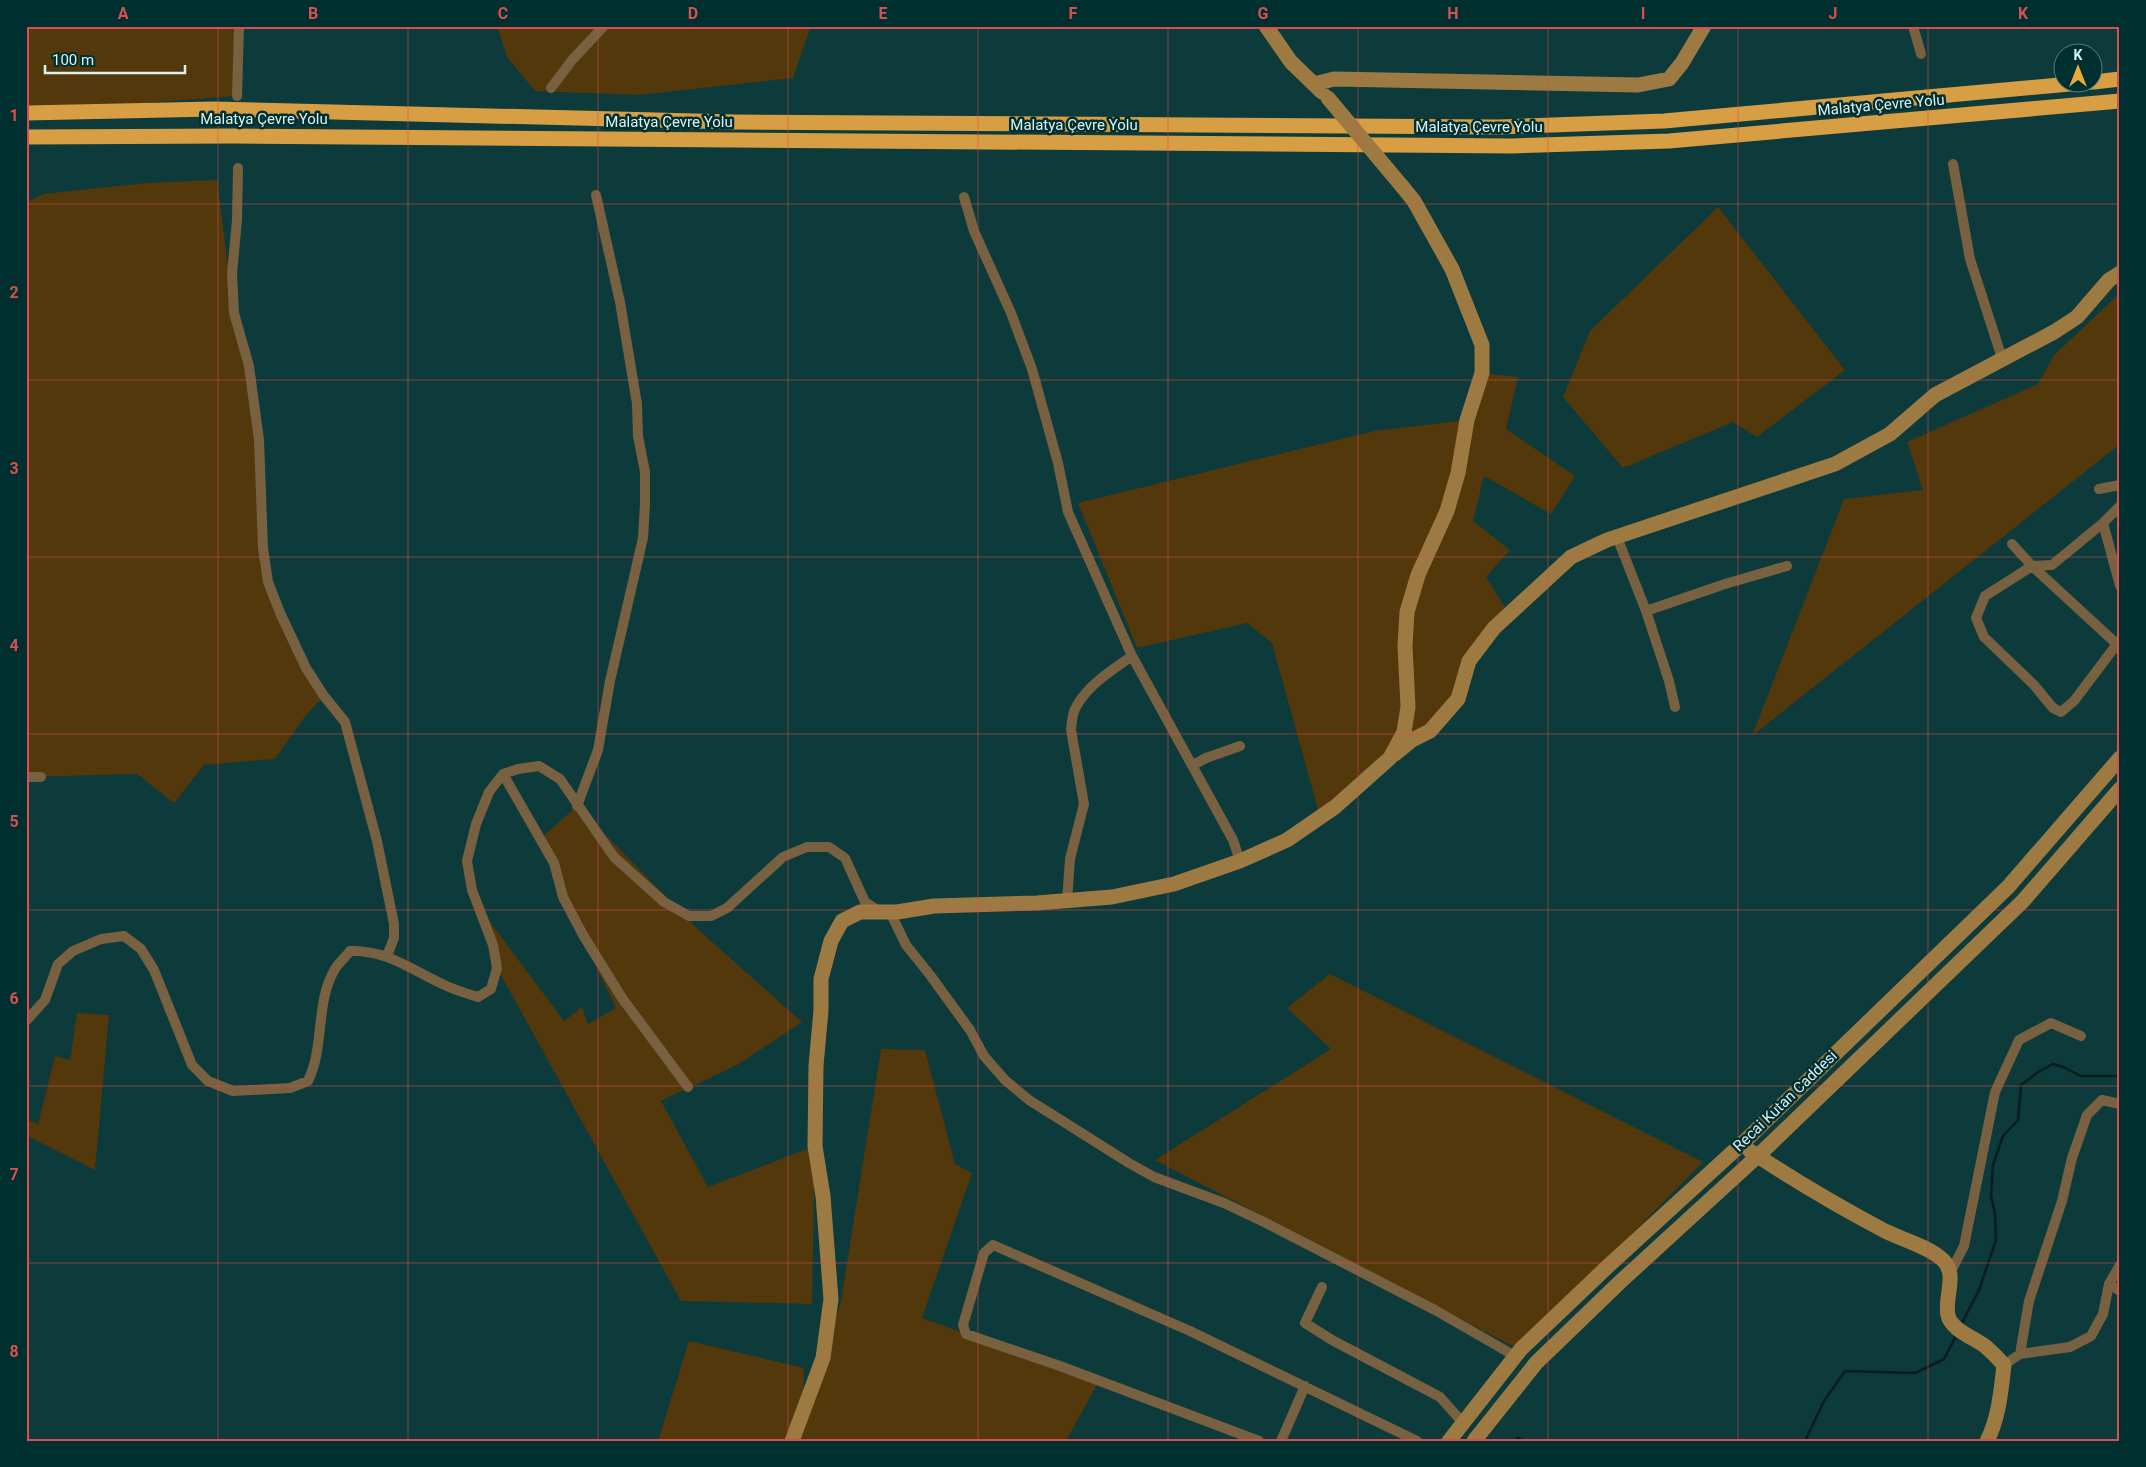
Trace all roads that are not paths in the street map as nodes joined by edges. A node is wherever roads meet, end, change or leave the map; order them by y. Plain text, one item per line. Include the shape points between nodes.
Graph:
1 (239, 26) edge
2 (604, 26) edge
3 (1266, 26) edge
4 (1704, 26) edge
5 (1913, 26) edge
6 (1920, 54) dead end
7 (2120, 79) edge
8 (2104, 81) edge
9 (1314, 84) junction
10 (2054, 85) edge
11 (551, 88) dead end
12 (237, 96) dead end
13 (2120, 101) edge
14 (26, 113) edge
15 (26, 136) edge
16 (1953, 164) dead end
17 (238, 168) dead end
18 (596, 195) dead end
19 (964, 197) dead end
20 (2120, 273) edge
21 (2002, 358) junction
22 (2120, 485) edge
23 (2099, 489) dead end
24 (2120, 506) edge
25 (2104, 523) junction
26 (1617, 537) junction
27 (2012, 544) dead end
28 (1787, 566) dead end
29 (2032, 566) junction
30 (2120, 586) edge
31 (1646, 611) junction
32 (2118, 644) edge
33 (1132, 656) junction
34 (1675, 707) dead end
35 (1240, 746) dead end
36 (1390, 758) junction
37 (2120, 758) edge
38 (1193, 765) junction
39 (503, 774) junction
40 (26, 777) edge
41 (41, 777) dead end
42 (2120, 789) edge
43 (577, 806) junction
44 (1240, 861) junction
45 (860, 892) junction
46 (1067, 901) junction
47 (885, 912) junction
48 (842, 920) junction
49 (387, 956) junction
50 (26, 1021) edge
51 (2081, 1036) dead end
52 (688, 1087) dead end
53 (2120, 1104) edge
54 (1740, 1145) junction
55 (1758, 1156) junction
56 (2120, 1264) edge
57 (1949, 1275) junction
58 (2110, 1284) junction
59 (1322, 1288) dead end
60 (2120, 1291) edge
61 (2020, 1354) junction
62 (1515, 1356) junction
63 (2004, 1365) junction
64 (1305, 1386) junction
65 (1463, 1422) junction
66 (1239, 1437) edge
67 (792, 1441) edge
68 (1259, 1441) edge
69 (1281, 1441) edge
70 (1417, 1441) edge
71 (1448, 1441) edge
72 (1474, 1441) edge
73 (1987, 1441) edge

1 - 12 street
2 - 11 street
3 - 9 street via 1291,62
4 - 9 street via 1669,79 1638,85 1334,79
5 - 6 street
7 - 8 highway, Malatya Çevre Yolu
9 - 36 street, bridge via 1414,201 1452,269 1482,346 1482,373 1467,420 1448,511 1418,575 1408,612 1405,646 1408,707 1404,732
10 - 14 highway, Malatya Çevre Yolu via 1664,121 1499,127 734,122 214,108
13 - 15 highway, Malatya Çevre Yolu via 1669,141 1512,146
16 - 21 street via 1970,260
17 - 49 street via 232,274 234,313 248,366 259,440 263,548 268,582 280,616 306,668 345,722 377,841 394,924 394,938
18 - 43 street via 617,284 636,396 638,436 645,472 645,504 643,538 610,681 598,750
19 - 33 street via 974,231 1032,369 1068,512
20 - 21 street via 2109,280 2077,316 2054,332
21 - 26 street via 1935,394 1890,434 1835,464
22 - 23 street
24 - 25 street
25 - 29 street via 2052,565
25 - 30 street
26 - 31 street
26 - 36 street via 1571,557 1494,628 1469,661 1458,698 1430,731 1412,740
27 - 29 street
28 - 31 street
29 - 32 street
29 - 32 street via 1985,596 1976,618 1984,637 2053,708 2061,712 2074,701
31 - 34 street
33 - 38 street
33 - 46 street via 1095,684 1076,707 1072,718 1071,730 1084,804 1070,859
35 - 38 street
36 - 44 street via 1335,807 1287,840
37 - 54 street, Recai Kutan Caddesi via 2008,887
38 - 44 street via 1233,840
39 - 43 street via 539,766 560,779
39 - 49 street via 489,792 476,824 467,861 472,890 494,945 497,968 491,989 478,997
39 - 52 street via 554,863 563,898 583,935 622,998
40 - 41 street
42 - 55 street, Recai Kutan Caddesi via 2022,901
43 - 45 street via 614,857 664,902 689,916 712,916 727,908 783,857 807,847 829,847 845,858
44 - 46 street via 1174,884 1112,898
45 - 47 street via 866,902
45 - 48 street via 856,906
46 - 47 street via 934,906
47 - 48 street via 860,912
47 - 62 street via 970,1030 984,1056 1029,1100 1146,1172 1266,1223 1435,1310
48 - 67 street via 831,941 821,978 816,1066 815,1146 823,1196 831,1299 823,1358
49 - 50 street via 366,950 350,951 335,969 326,996 315,1068 308,1081 290,1088 233,1091 208,1081 192,1065 154,970 141,949 124,936 101,939 73,951 58,964 44,1000
51 - 57 street via 2050,1023 2020,1040 1995,1092 1964,1246
53 - 61 street via 2102,1100 2087,1115 2029,1302
54 - 55 street
54 - 62 street, Recai Kutan Caddesi
55 - 57 street via 1826,1200 1898,1238 1933,1252 1944,1260
55 - 72 street, Recai Kutan Caddesi via 1536,1363
56 - 58 street
57 - 63 street via 1948,1316 1952,1324
58 - 60 street
58 - 61 street via 2103,1314 2091,1336 2070,1347
59 - 65 street via 1305,1323 1440,1396
61 - 63 street
62 - 65 street, Recai Kutan Caddesi
63 - 73 street via 1999,1406
64 - 66 street via 1190,1331 993,1245 984,1252 963,1325 966,1334
64 - 69 street
64 - 70 street
65 - 71 street, Recai Kutan Caddesi
66 - 68 street

